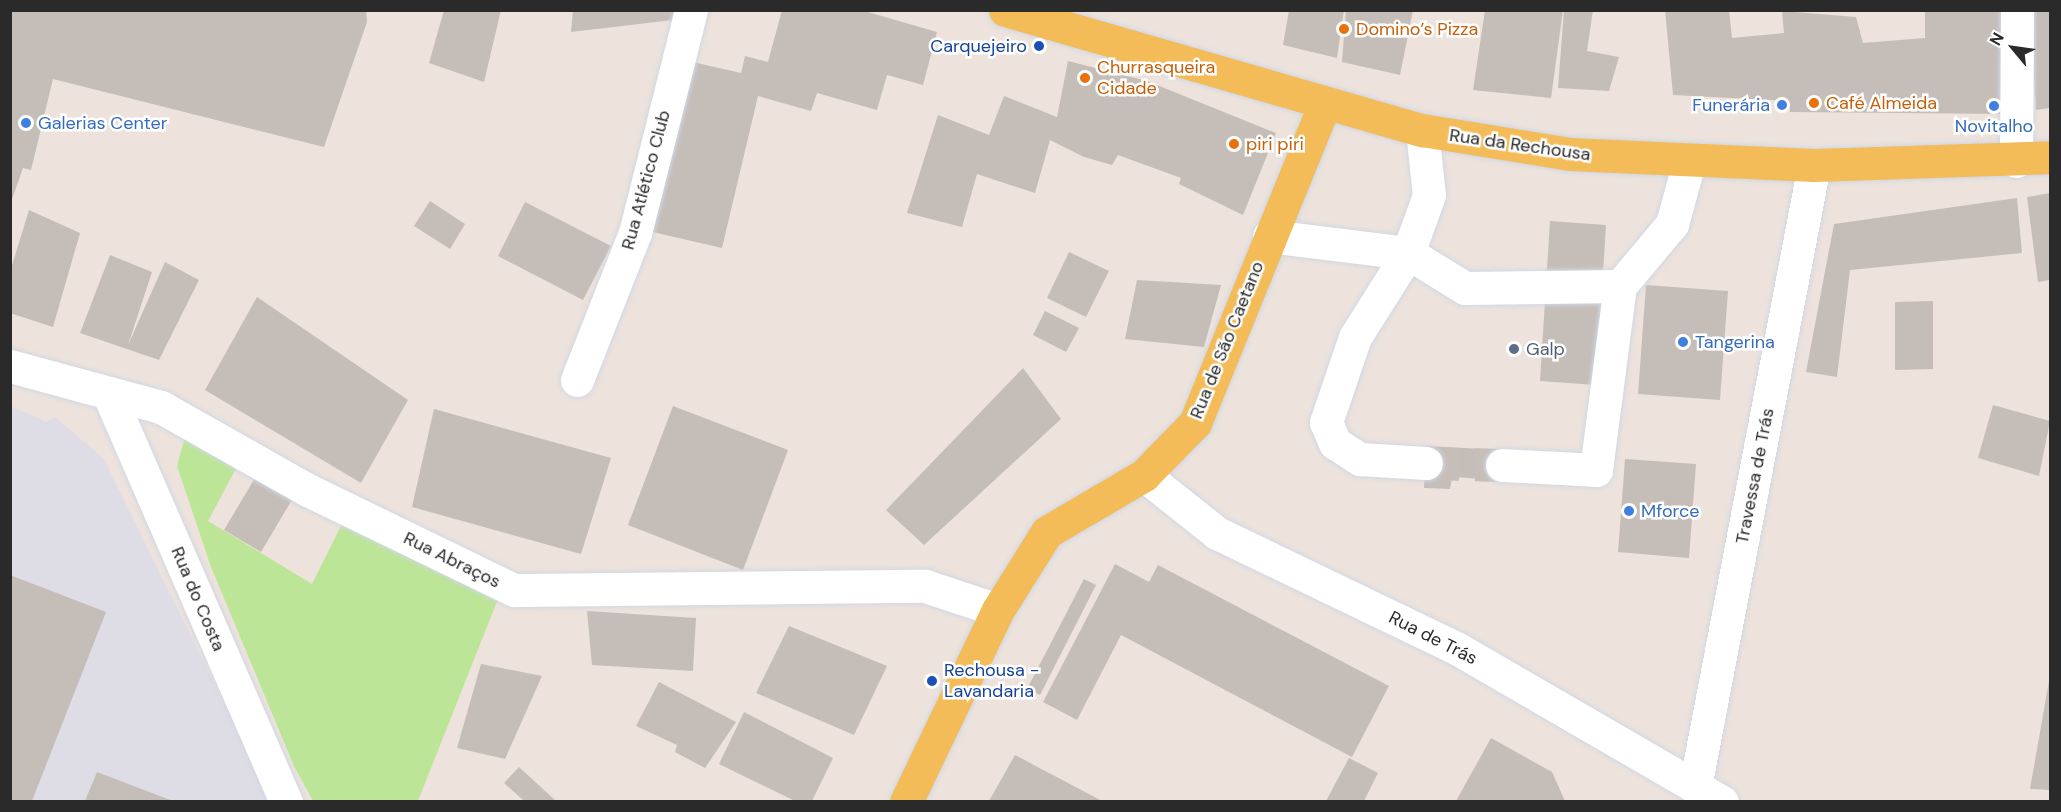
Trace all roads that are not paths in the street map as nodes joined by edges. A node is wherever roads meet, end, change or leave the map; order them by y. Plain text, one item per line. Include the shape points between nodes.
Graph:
1 (690, 10) edge
2 (1005, 10) edge
3 (2017, 10) edge
4 (1324, 105) junction
5 (1422, 130) junction
6 (2050, 157) edge
7 (2016, 161) junction
8 (1689, 162) junction
9 (1814, 165) junction
10 (1269, 236) junction
11 (1408, 253) junction
12 (1620, 286) junction
13 (10, 366) edge
14 (577, 380) dead end
15 (110, 397) junction
16 (1426, 463) tunnel mouth
17 (1502, 465) tunnel mouth
18 (1144, 475) junction
19 (998, 610) junction
20 (1709, 794) edge
21 (286, 801) edge
22 (906, 801) edge

1 - 14 street, Rua Atlético Club via 635,233
2 - 4 main road, Rua da Rechousa
3 - 7 street
4 - 5 main road, Rua da Rechousa
4 - 10 main road, Rua de São Caetano
5 - 8 main road, Rua da Rechousa via 1570,154
5 - 11 street via 1429,195
6 - 7 main road, Rua da Rechousa
7 - 9 main road, Rua da Rechousa
8 - 9 main road, Rua da Rechousa
8 - 12 street via 1672,224
9 - 20 street, Travessa de Trás
10 - 11 street
10 - 18 main road, Rua de São Caetano via 1195,423
11 - 12 street via 1465,288
11 - 16 street via 1355,337 1326,422 1335,443 1360,459
12 - 17 street via 1596,470
13 - 15 street, Rua Abraços
15 - 19 street, Rua Abraços via 161,407 308,490 514,590 925,586
15 - 21 street, Rua do Costa
18 - 19 main road, Rua de São Caetano via 1047,532
18 - 20 street, Rua de Trás via 1217,533 1458,649
19 - 22 main road, Rua de São Caetano

